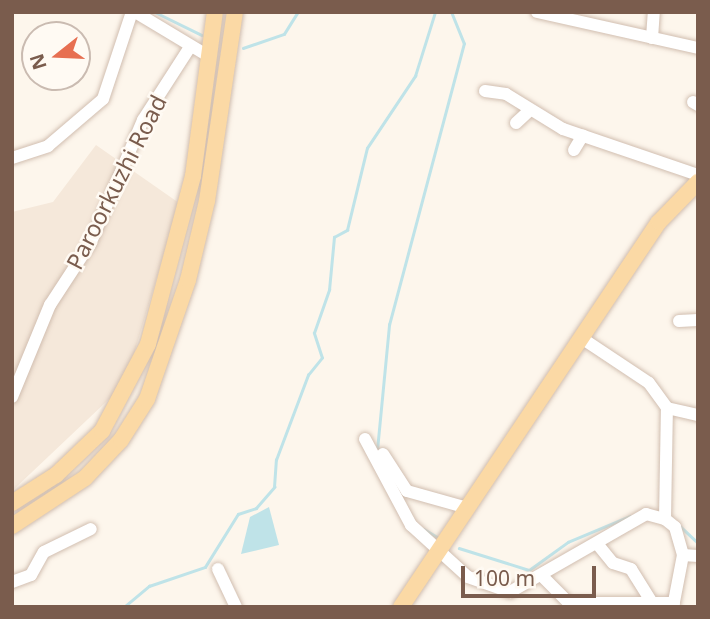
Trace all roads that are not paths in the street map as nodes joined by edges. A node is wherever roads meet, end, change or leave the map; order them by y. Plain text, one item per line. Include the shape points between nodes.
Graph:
1 (133, 12) edge
2 (215, 12) edge
3 (234, 12) edge
4 (537, 12) edge
5 (654, 12) edge
6 (652, 38) junction
7 (190, 47) junction
8 (698, 48) edge
9 (210, 57) junction
10 (485, 91) dead end
11 (530, 110) junction
12 (516, 123) dead end
13 (583, 135) junction
14 (574, 150) dead end
15 (12, 159) edge
16 (698, 175) edge
17 (698, 182) edge
18 (698, 320) edge
19 (679, 321) dead end
20 (583, 339) junction
21 (12, 397) edge
22 (667, 408) junction
23 (698, 415) edge
24 (365, 439) dead end
25 (383, 454) dead end
26 (12, 503) edge
27 (468, 508) junction
28 (665, 519) junction
29 (12, 526) edge
30 (91, 529) dead end
31 (599, 546) junction
32 (442, 552) junction
33 (683, 555) junction
34 (698, 556) edge
35 (218, 569) dead end
36 (543, 577) junction
37 (12, 582) edge
38 (652, 603) junction
39 (673, 605) edge
40 (236, 607) edge
41 (401, 607) edge

1 - 7 street
1 - 15 street via 103,99 48,146
2 - 9 main road
3 - 29 main road via 207,201 188,280 147,398 121,440 85,478
4 - 6 street
5 - 6 street
6 - 8 street
7 - 9 street
7 - 21 street, Paroorkuzhi Road via 143,120 91,242 50,305
9 - 26 main road via 188,203 143,356 117,410 89,446
10 - 11 street via 506,94
11 - 12 street
11 - 13 street
13 - 14 street
13 - 16 street
17 - 20 main road via 659,222
18 - 19 street
20 - 22 street via 649,383
20 - 27 main road
22 - 23 street
22 - 28 street
24 - 32 street via 394,503
25 - 27 street via 407,491
27 - 32 main road
28 - 31 street via 646,514
28 - 33 street via 675,527
30 - 37 street via 44,552 31,575
31 - 36 street
31 - 38 street via 613,564 631,569
32 - 36 street via 468,577 510,592
32 - 41 main road
33 - 34 street
33 - 39 street
35 - 40 street
36 - 38 street via 569,603
38 - 39 street

